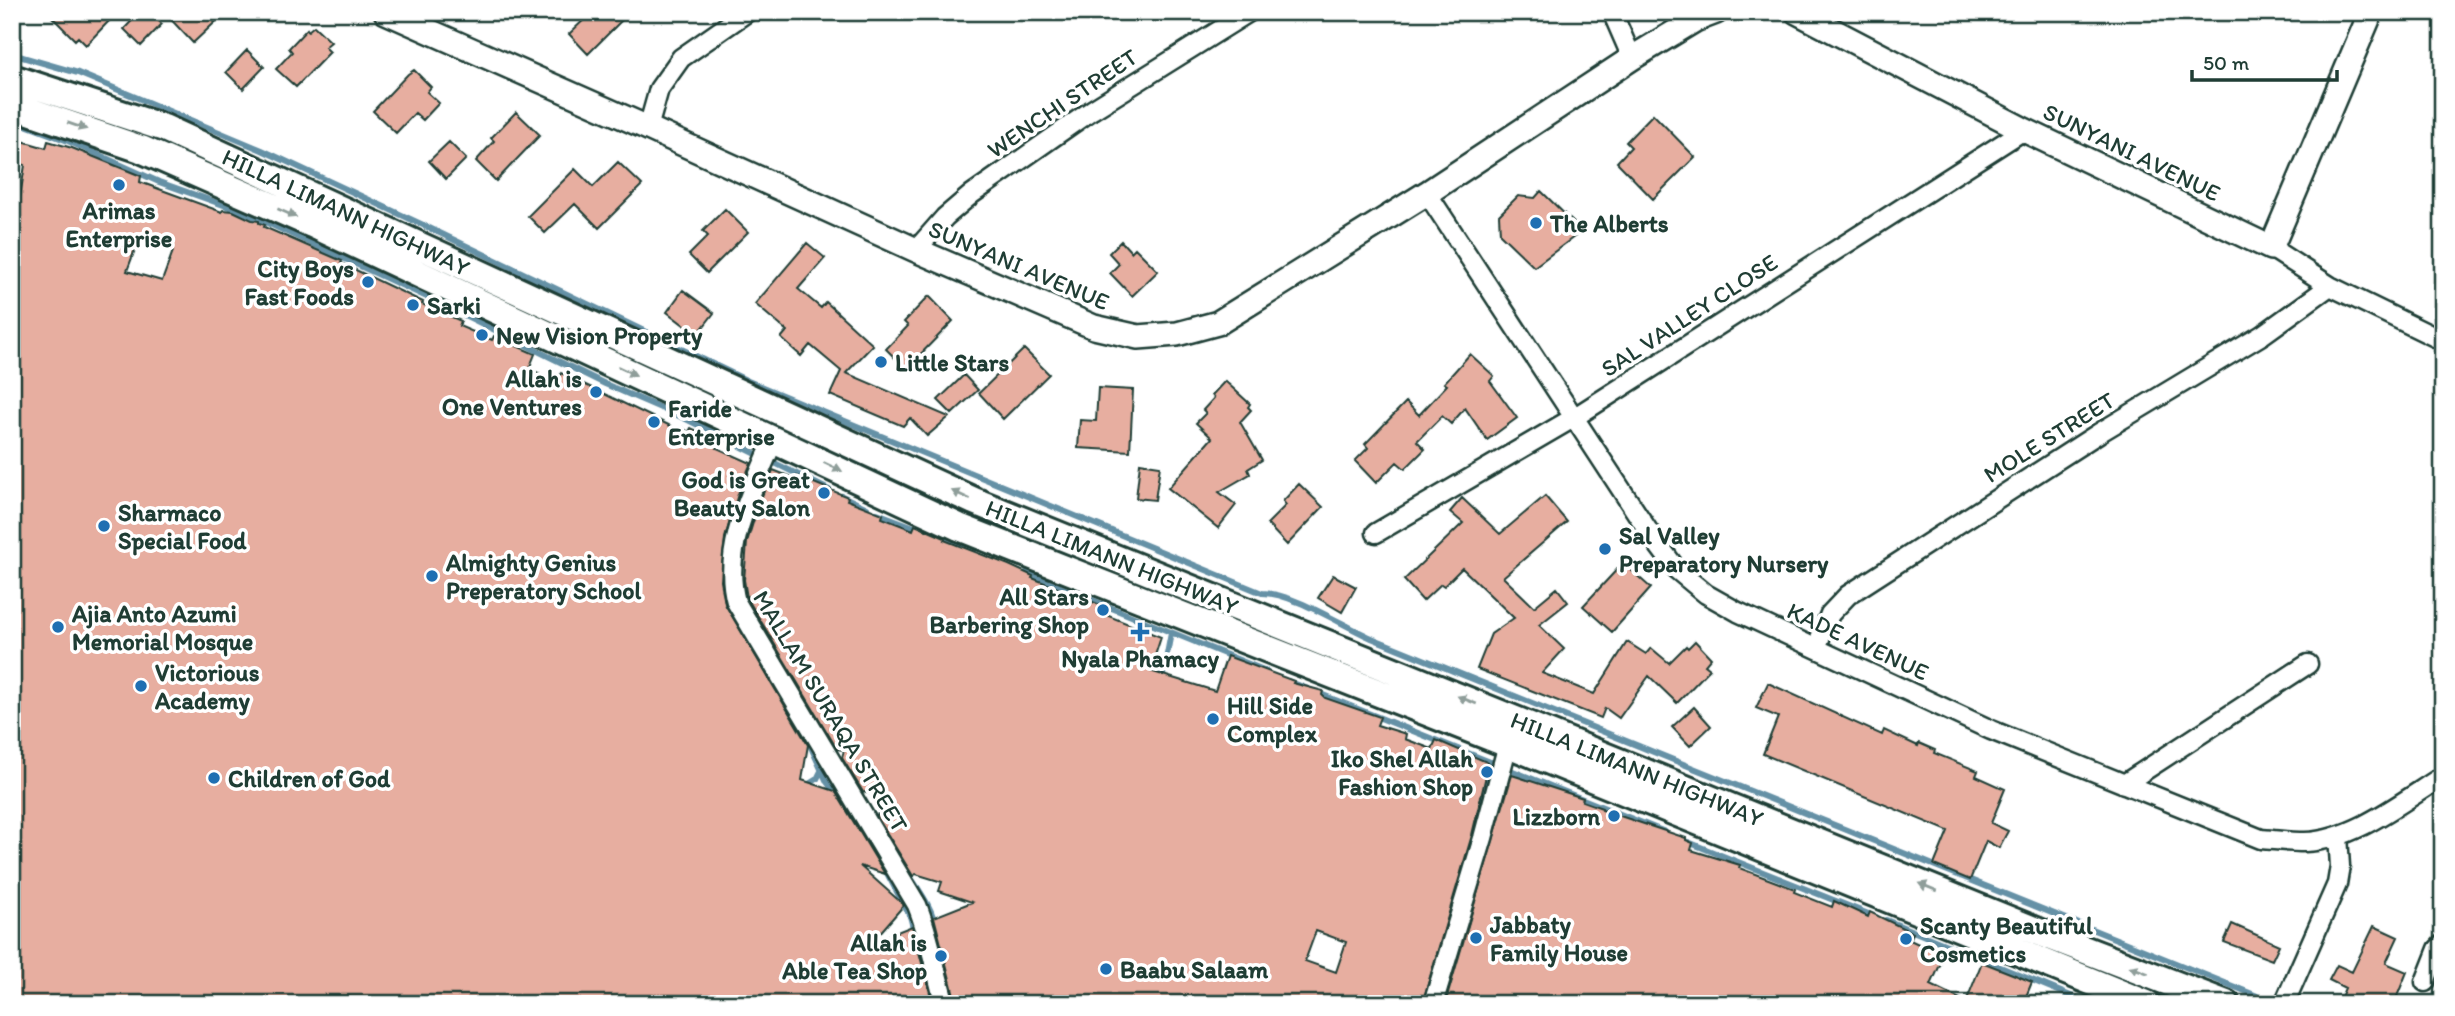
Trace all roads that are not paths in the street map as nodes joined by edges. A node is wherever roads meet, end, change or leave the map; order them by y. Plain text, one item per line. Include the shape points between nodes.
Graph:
1 (386, 12) edge
2 (747, 12) edge
3 (1249, 12) edge
4 (1612, 12) edge
5 (1716, 12) edge
6 (1797, 12) edge
7 (2371, 12) edge
8 (1632, 58) junction
9 (12, 78) edge
10 (12, 105) edge
11 (648, 128) junction
12 (2024, 130) junction
13 (1427, 193) junction
14 (2271, 247) junction
15 (916, 250) junction
16 (2330, 286) junction
17 (2443, 341) edge
18 (1575, 417) junction
19 (774, 439) junction
20 (1376, 533) dead end
21 (1816, 648) junction
22 (2308, 664) dead end
23 (1508, 744) junction
24 (2443, 776) edge
25 (2124, 784) junction
26 (2338, 836) junction
27 (2443, 944) edge
28 (2425, 982) dead end
29 (945, 1004) edge
30 (1433, 1004) edge
31 (2147, 1004) edge
32 (2226, 1004) edge
33 (2284, 1004) edge

1 - 11 street, SUNYANI AVENUE
2 - 11 street via 681,58 659,89
3 - 15 street, WENCHI STREET via 1092,110 972,194
4 - 8 street
5 - 8 street, SUNYANI AVENUE
6 - 12 street, SUNYANI AVENUE
7 - 14 street
8 - 13 street, SUNYANI AVENUE
32 -> 9 main road, HILLA LIMANN HIGHWAY via 974,501 164,128
10 -> 19 main road, HILLA LIMANN HIGHWAY via 141,149 312,223
11 - 15 street, SUNYANI AVENUE
12 - 14 street, SUNYANI AVENUE
12 - 18 street, SAL VALLEY CLOSE
13 - 15 street, SUNYANI AVENUE via 1218,323 1177,334 1138,337 1094,327
13 - 18 street, KADE AVENUE
14 - 16 street, SUNYANI AVENUE
16 - 17 street, SUNYANI AVENUE
16 - 21 street, MOLE STREET via 2262,335 2099,433 1848,595 1830,614
18 - 20 street, SAL VALLEY CLOSE
18 - 21 street, KADE AVENUE via 1677,570 1738,612
19 -> 23 main road, HILLA LIMANN HIGHWAY via 959,527
19 - 29 street, MALLAM SURAQA STREET via 743,515 731,565 736,602 917,905 928,930
21 - 25 street, KADE AVENUE via 1992,730
22 - 25 street
23 - 30 street
23 - 31 main road, HILLA LIMANN HIGHWAY
24 - 26 street, KADE AVENUE
25 - 26 street, KADE AVENUE via 2261,839 2306,842
26 - 33 street via 2337,884
27 - 28 street

